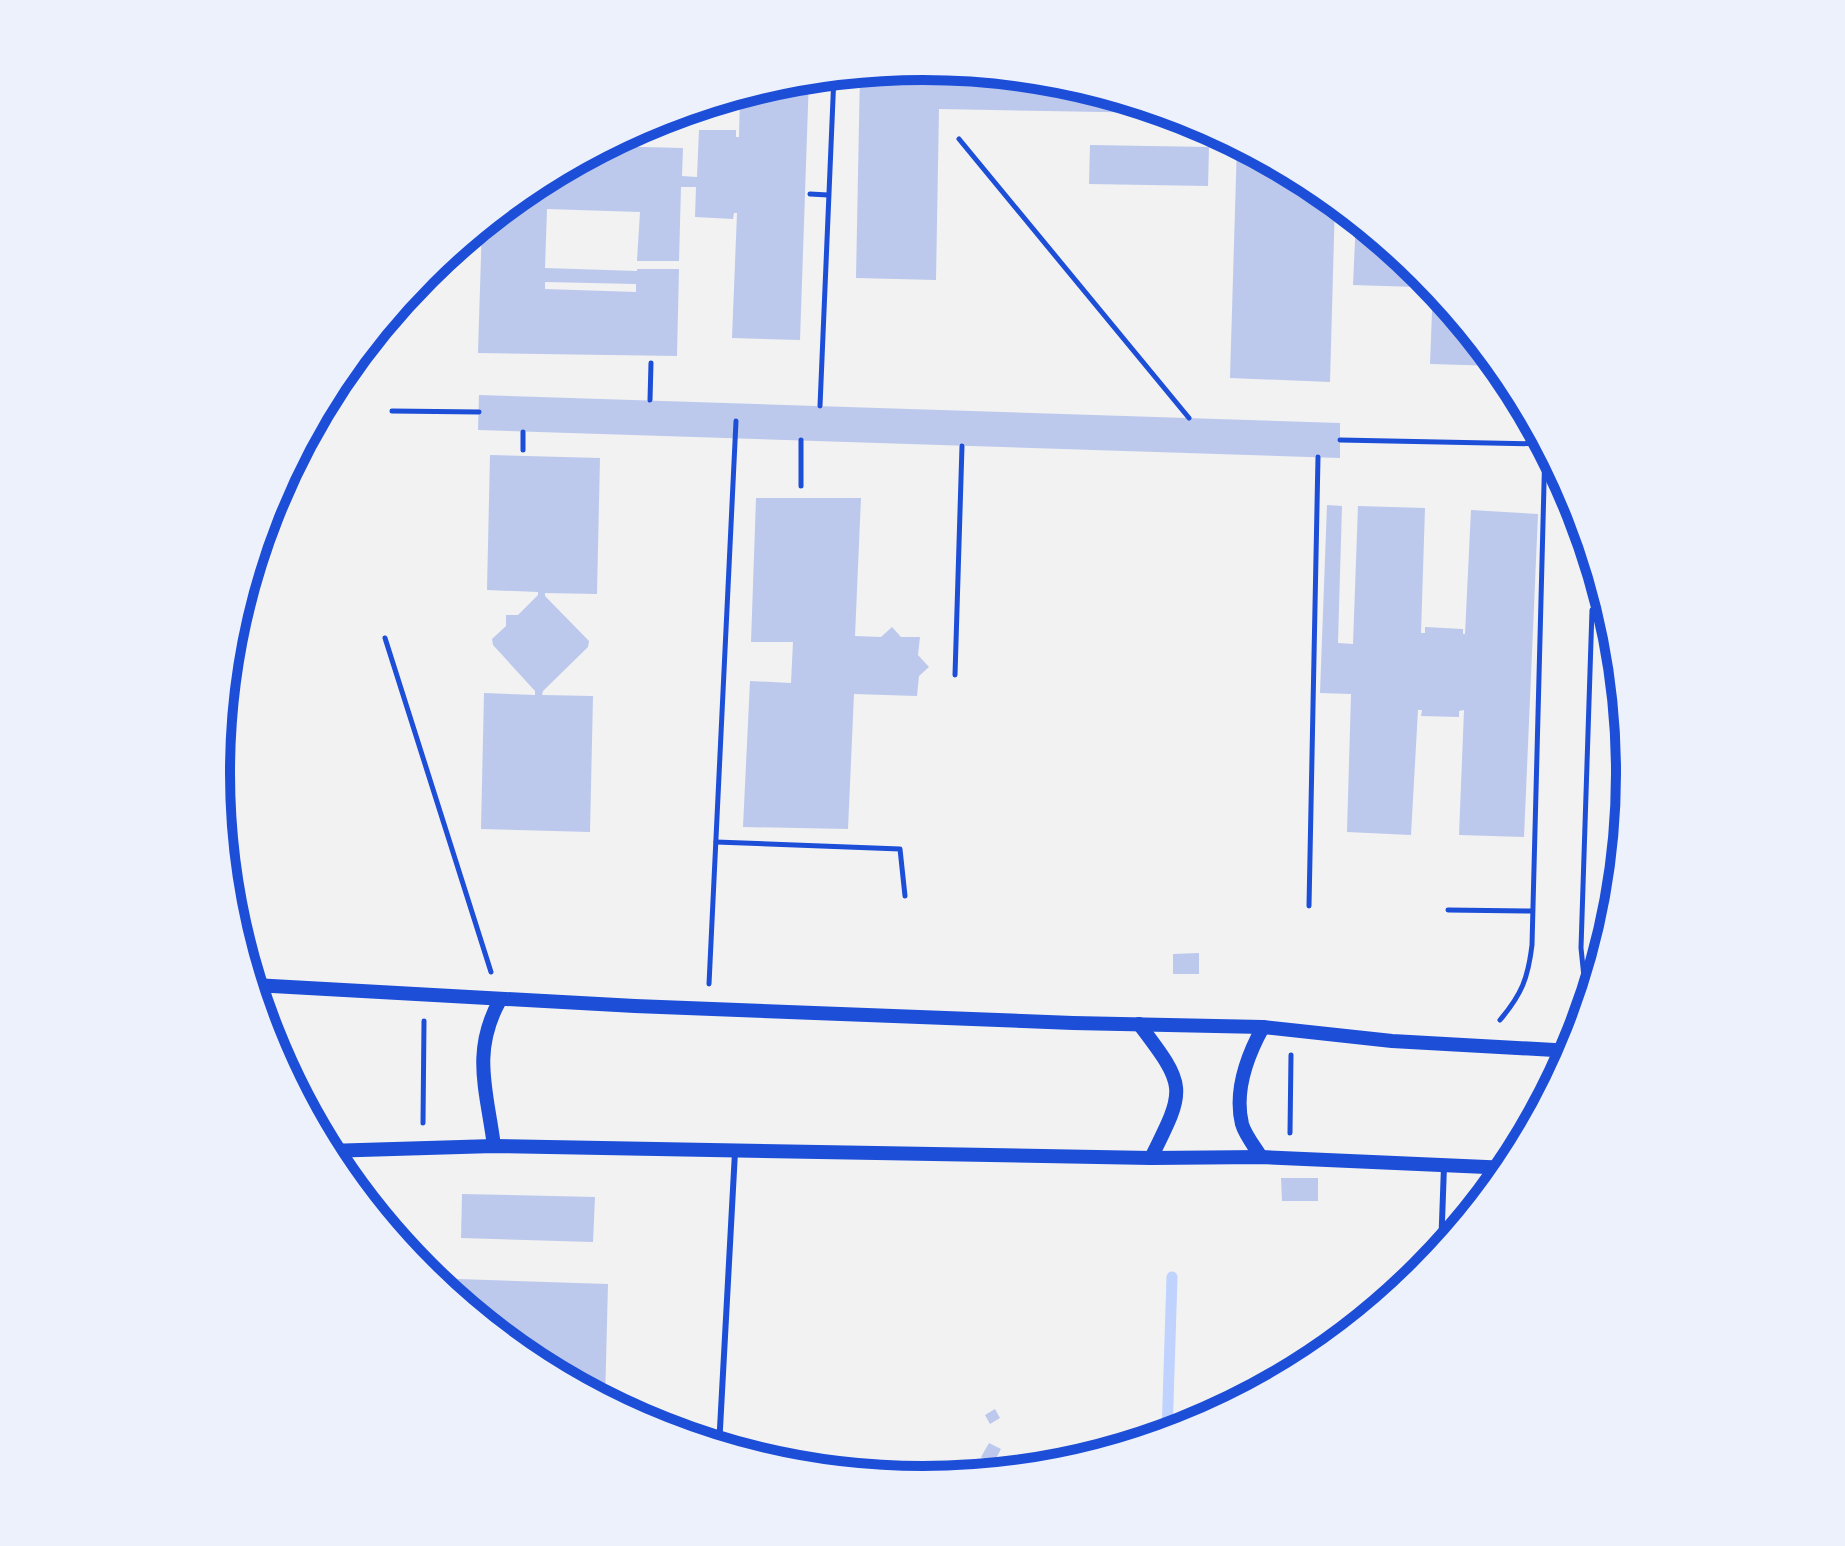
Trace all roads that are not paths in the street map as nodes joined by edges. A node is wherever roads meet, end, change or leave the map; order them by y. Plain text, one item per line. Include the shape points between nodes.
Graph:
1 (263, 986) edge
2 (500, 1000) junction
3 (1139, 1024) junction
4 (1263, 1027) junction
5 (1558, 1050) edge
6 (494, 1146) junction
7 (341, 1151) edge
8 (735, 1152) junction
9 (1261, 1157) junction
10 (1151, 1158) junction
11 (1444, 1166) junction
12 (1492, 1167) edge
13 (1442, 1233) edge
14 (720, 1435) edge

1 - 2 street
2 - 3 street
2 - 6 street via 482,1044
3 - 4 street
3 - 10 street via 1174,1073 1178,1089
4 - 5 street
4 - 9 street via 1243,1074 1240,1100 1243,1126
6 - 7 street
6 - 8 street
8 - 10 street
8 - 14 lane
9 - 10 street
9 - 11 street
11 - 12 street
11 - 13 lane

